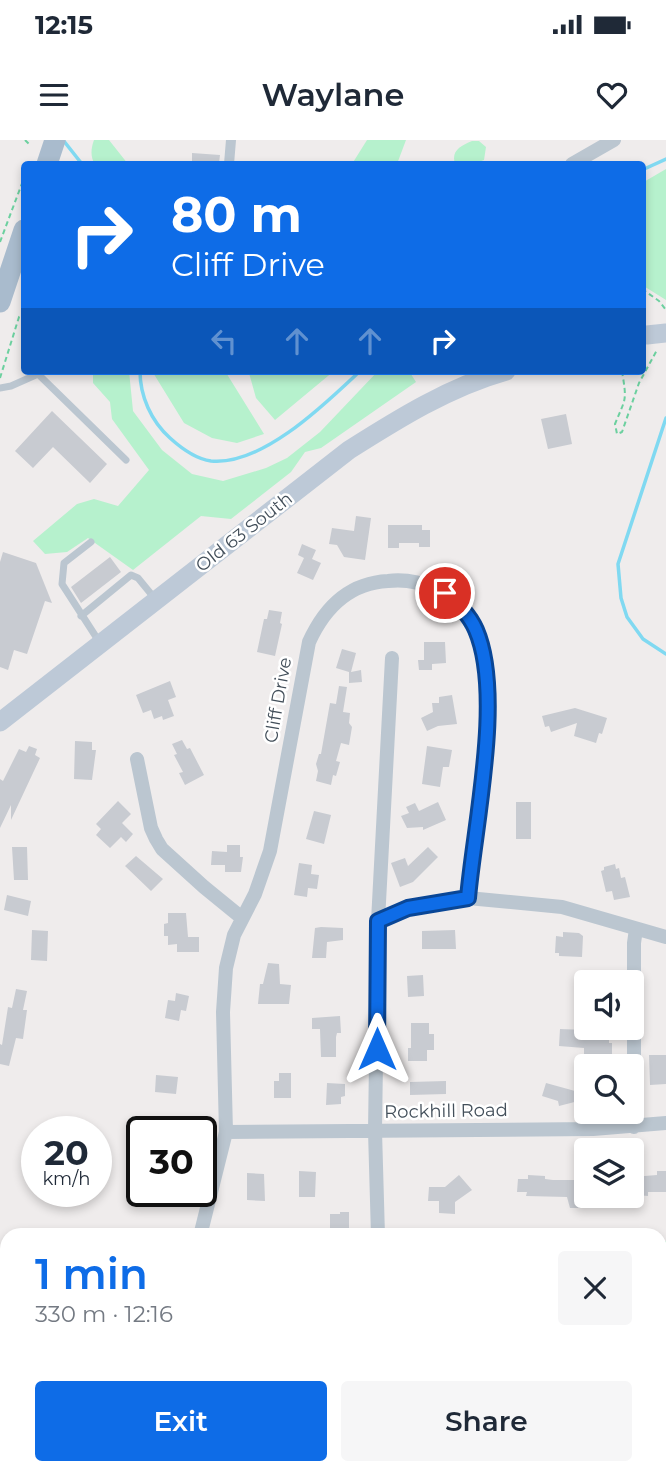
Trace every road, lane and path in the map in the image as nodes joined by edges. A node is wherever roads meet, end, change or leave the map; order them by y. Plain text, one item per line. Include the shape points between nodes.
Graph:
1 (25, 140) edge
2 (55, 140) edge
3 (231, 140) edge
4 (614, 140) edge
5 (30, 145) dead end
6 (48, 161) edge
7 (229, 161) edge
8 (577, 161) edge
9 (21, 186) edge
10 (21, 239) edge
11 (0, 242) edge
12 (646, 292) edge
13 (0, 302) edge
14 (666, 310) edge
15 (21, 315) edge
16 (654, 336) edge
17 (646, 361) edge
18 (36, 375) edge
19 (39, 375) edge
20 (496, 375) edge
21 (623, 375) edge
22 (642, 375) edge
23 (0, 378) edge
24 (0, 388) edge
25 (126, 460) dead end
26 (91, 542) dead end
27 (156, 600) junction
28 (81, 616) junction
29 (100, 644) junction
30 (392, 658) dead end
31 (2, 716) edge
32 (137, 760) dead end
33 (468, 898) junction
34 (243, 918) junction
35 (378, 921) junction
36 (636, 929) junction
37 (666, 937) edge
38 (666, 1123) edge
39 (634, 1127) junction
40 (375, 1131) junction
41 (226, 1132) junction
42 (202, 1228) edge
43 (378, 1228) edge

1 - 5 path
2 - 6 main road
3 - 7 street
4 - 8 street
9 - 11 path
10 - 13 main road
12 - 14 path
15 - 23 path
16 - 17 path
18 - 24 lane
19 - 25 lane
20 - 27 main road, Old 63 South via 403,415 349,450
21 - 22 path via 626,397 615,425 617,433 626,424
26 - 28 lane via 64,563 62,584
27 - 28 lane via 131,575
27 - 29 main road, Old 63 South
28 - 29 lane
29 - 31 main road, Old 63 South
30 - 35 street
32 - 34 street via 151,828 162,849
33 - 34 street, Cliff Drive via 486,730 481,643 470,618 445,593 414,582 387,580 339,598 323,615 309,642 270,851
33 - 35 street via 408,908
33 - 36 street via 562,907
34 - 41 street, Cliff Drive via 229,951 223,993
35 - 40 street
36 - 37 street
36 - 39 street
38 - 39 street, Rockhill Road
39 - 40 street, Rockhill Road
40 - 41 street, Rockhill Road
40 - 43 street
41 - 42 street, Cliff Drive

